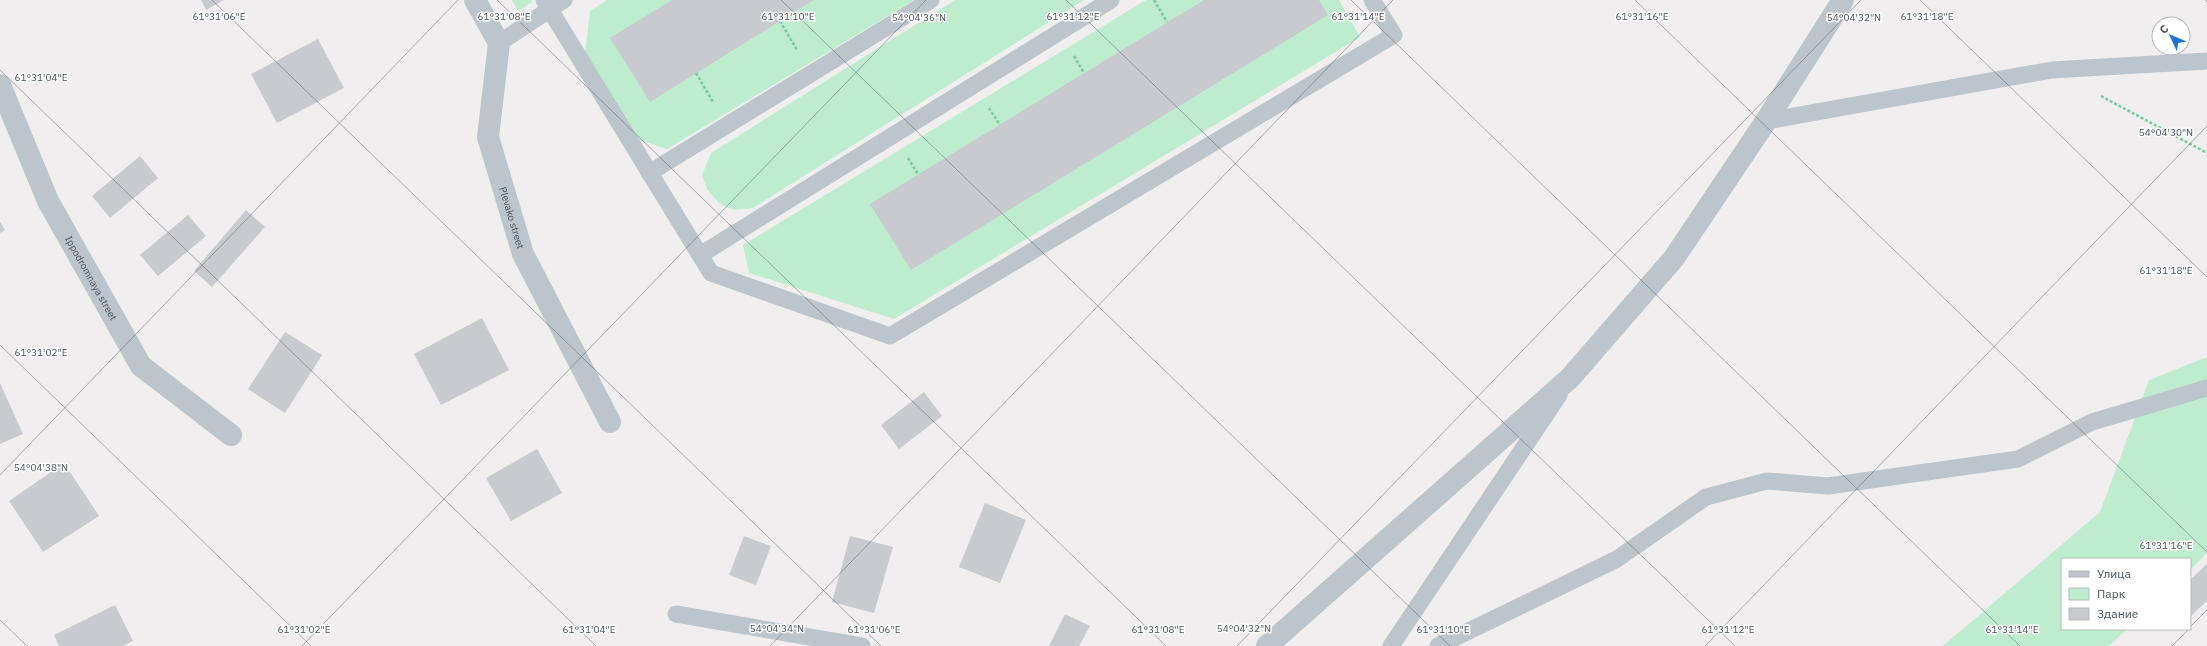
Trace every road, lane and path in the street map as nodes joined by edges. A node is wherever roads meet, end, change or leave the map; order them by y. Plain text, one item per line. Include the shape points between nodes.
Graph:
1 (475, 0) edge
2 (564, 0) edge
3 (931, 0) edge
4 (1110, 0) edge
5 (1154, 0) edge
6 (1372, 0) edge
7 (1843, 0) edge
8 (547, 4) edge
9 (780, 21) dead end
10 (1168, 22) dead end
11 (499, 43) junction
12 (2207, 61) edge
13 (811, 74) junction
14 (0, 85) edge
15 (2099, 95) dead end
16 (1766, 121) junction
17 (2207, 154) edge
18 (649, 173) junction
19 (700, 255) junction
20 (1570, 378) junction
21 (2207, 388) edge
22 (610, 422) dead end
23 (231, 435) dead end
24 (676, 614) dead end
25 (862, 646) edge
26 (1267, 646) edge
27 (1391, 646) edge
28 (1438, 646) edge

1 - 11 street
2 - 8 lane
3 - 13 lane
4 - 19 lane
5 - 10 path
6 - 19 lane via 1394,35 890,336 711,273
7 - 16 street
8 - 11 lane
8 - 18 lane
9 - 13 path
11 - 22 street, Plevako street via 488,138 523,254
12 - 16 lane via 2052,70
13 - 18 lane
14 - 23 street, Ippodromnaya street via 48,201 141,366
15 - 17 path
16 - 20 street via 1674,258
18 - 19 lane
20 - 26 street
20 - 27 lane
21 - 28 lane via 2092,422 2018,459 1828,486 1767,481 1706,497 1617,559
24 - 25 lane

